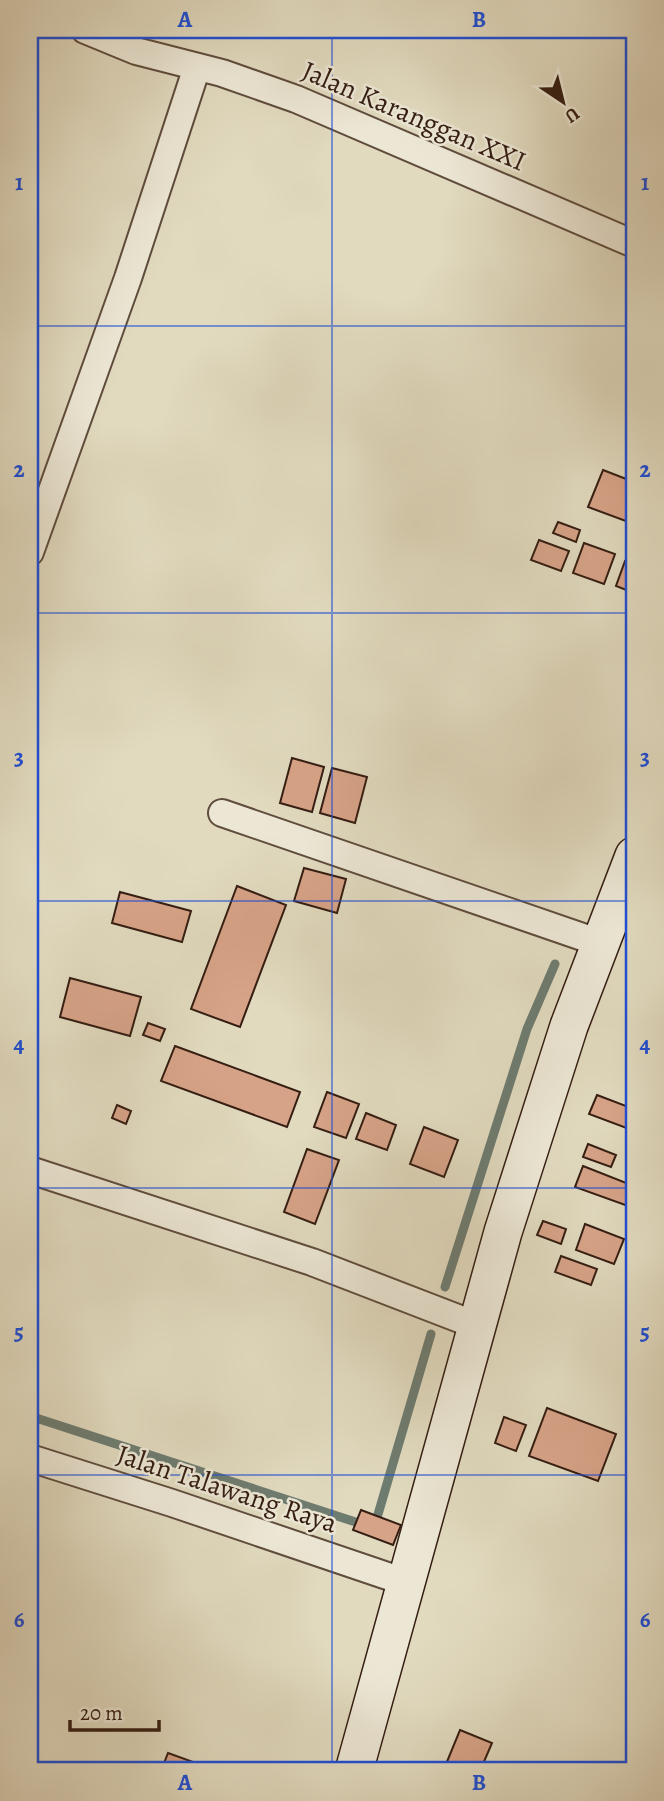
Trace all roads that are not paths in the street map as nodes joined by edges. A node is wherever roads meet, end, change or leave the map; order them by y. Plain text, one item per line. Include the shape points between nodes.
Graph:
1 (85, 30) edge
2 (197, 67) junction
3 (634, 244) edge
4 (30, 552) edge
5 (222, 813) dead end
6 (634, 856) edge
7 (600, 943) junction
8 (30, 1170) edge
9 (478, 1326) junction
10 (30, 1458) edge
11 (405, 1582) junction
12 (354, 1771) edge

1 - 2 street, Jalan Karanggan XXI via 135,51
2 - 3 street, Jalan Karanggan XXI via 296,99
2 - 4 street
5 - 7 street
6 - 7 street
7 - 9 street via 537,1122
8 - 9 street via 312,1262
9 - 11 street
10 - 11 street, Jalan Talawang Raya
11 - 12 street

